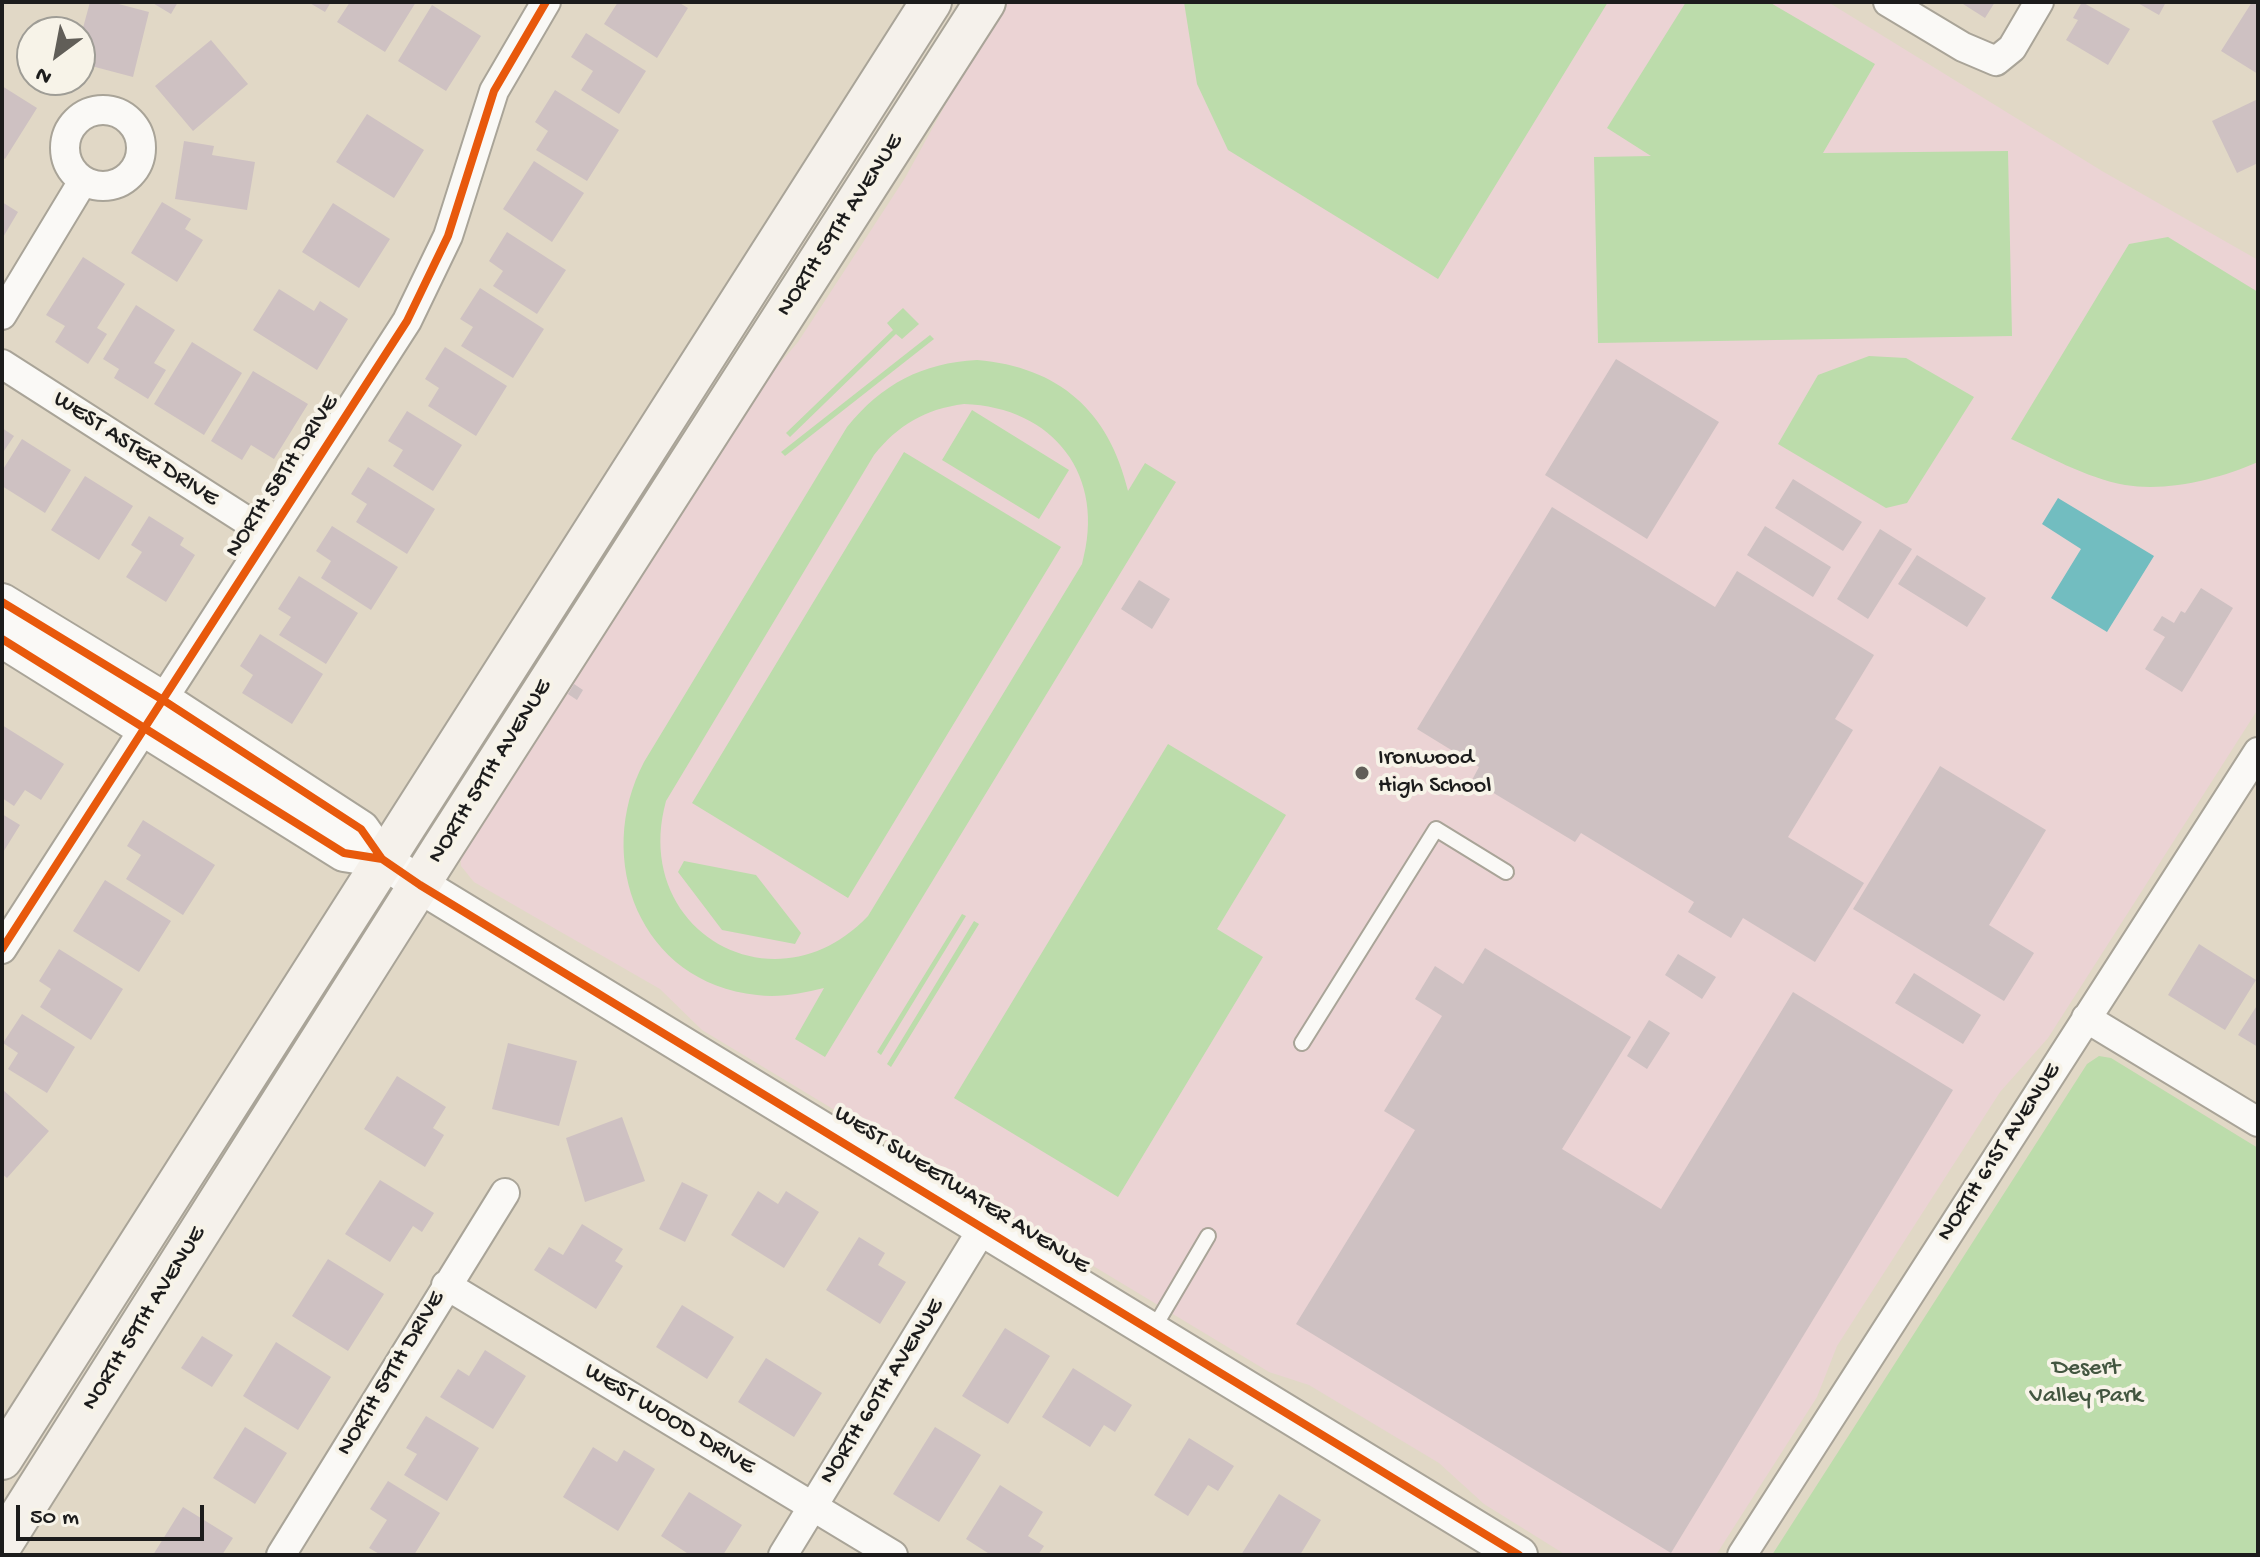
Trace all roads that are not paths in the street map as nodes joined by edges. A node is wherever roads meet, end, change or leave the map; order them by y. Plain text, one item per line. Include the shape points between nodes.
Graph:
1 (931, 2) edge
2 (985, 2) edge
3 (1888, 2) edge
4 (2039, 2) edge
5 (535, 6) edge
6 (849, 131) junction
7 (83, 181) dead end
8 (846, 221) junction
9 (2, 315) edge
10 (2, 364) edge
11 (269, 535) junction
12 (2, 602) edge
13 (2, 639) edge
14 (153, 714) junction
15 (2258, 752) edge
16 (382, 859) junction
17 (1506, 872) dead end
18 (420, 885) junction
19 (2, 949) edge
20 (2086, 1018) junction
21 (1302, 1043) dead end
22 (2258, 1122) edge
23 (505, 1193) dead end
24 (983, 1228) junction
25 (1208, 1236) dead end
26 (446, 1285) junction
27 (1151, 1331) junction
28 (2, 1459) edge
29 (812, 1507) junction
30 (2, 1544) edge
31 (290, 1552) edge
32 (783, 1555) edge
33 (893, 1555) edge
34 (1519, 1555) edge
35 (1742, 1555) edge

1 - 6 main road, NORTH 59TH AVENUE
2 - 8 main road, NORTH 59TH AVENUE
3 - 4 street via 1996,61 2012,48
5 - 11 street, NORTH 58TH DRIVE via 494,91 448,236 407,321
6 - 8 main road via 839,179
6 - 16 main road, NORTH 59TH AVENUE
7 - 9 street
8 - 18 main road, NORTH 59TH AVENUE
10 - 11 street, WEST ASTER DRIVE
11 - 14 street, NORTH 58TH DRIVE
12 - 14 street
13 - 14 street
14 - 16 street, WEST SWEETWATER AVENUE via 361,829
14 - 19 street, NORTH 58TH DRIVE
15 - 20 street, NORTH 61ST AVENUE
16 - 18 street, WEST SWEETWATER AVENUE
16 - 28 main road, NORTH 59TH AVENUE
17 - 21 lane via 1436,829
18 - 24 street, WEST SWEETWATER AVENUE
18 - 30 main road, NORTH 59TH AVENUE
20 - 22 street
20 - 35 street, NORTH 61ST AVENUE
23 - 26 street, NORTH 59TH DRIVE
24 - 27 street, WEST SWEETWATER AVENUE
24 - 29 street, NORTH 60TH AVENUE
25 - 27 lane
26 - 29 street, WEST WOOD DRIVE
26 - 31 street, NORTH 59TH DRIVE
27 - 34 street, WEST SWEETWATER AVENUE
29 - 32 street, NORTH 60TH AVENUE
29 - 33 street, WEST WOOD DRIVE

